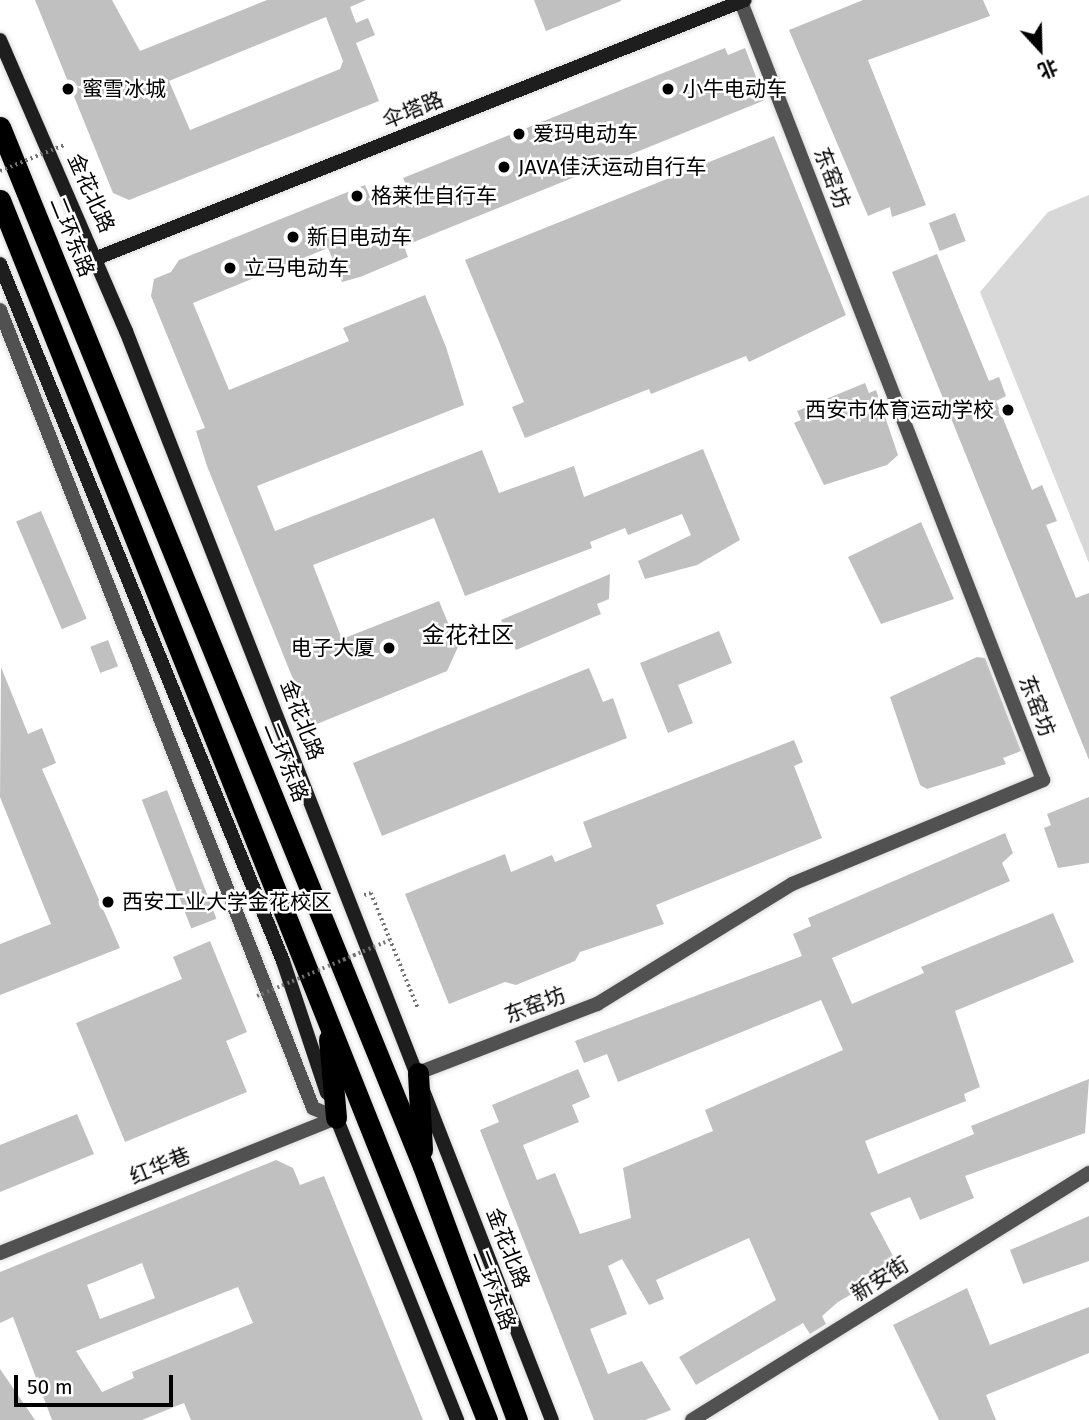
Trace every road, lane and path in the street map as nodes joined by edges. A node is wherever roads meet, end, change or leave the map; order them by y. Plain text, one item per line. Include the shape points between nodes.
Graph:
1 (743, 1) edge
2 (0, 40) edge
3 (0, 127) edge
4 (64, 145) dead end
5 (0, 171) edge
6 (0, 200) edge
7 (97, 258) junction
8 (1, 272) edge
9 (0, 310) edge
10 (370, 893) dead end
11 (390, 940) junction
12 (257, 996) dead end
13 (418, 1007) dead end
14 (327, 1020) junction
15 (418, 1073) junction
16 (336, 1118) junction
17 (423, 1166) junction
18 (1089, 1173) edge
19 (0, 1253) edge
20 (457, 1420) edge
21 (487, 1420) edge
22 (517, 1420) edge
23 (552, 1420) edge
24 (692, 1420) edge

1 - 7 main road, 伞塔路
1 - 15 street, 东窑坊 via 1043,780 792,884 597,1004
2 - 7 main road, 金花北路
3 - 17 highway, 二环东路
4 - 5 path, bridge
6 - 14 highway
7 - 15 main road, 金花北路
8 - 16 main road via 283,961
9 - 16 street via 313,1108
10 - 11 path
11 - 12 path, bridge
11 - 13 path
14 - 16 highway
14 - 21 highway
15 - 17 highway
15 - 23 main road, 金花北路
16 - 19 street, 红华巷
16 - 20 main road
17 - 22 highway, 二环东路
18 - 24 street, 新安街

